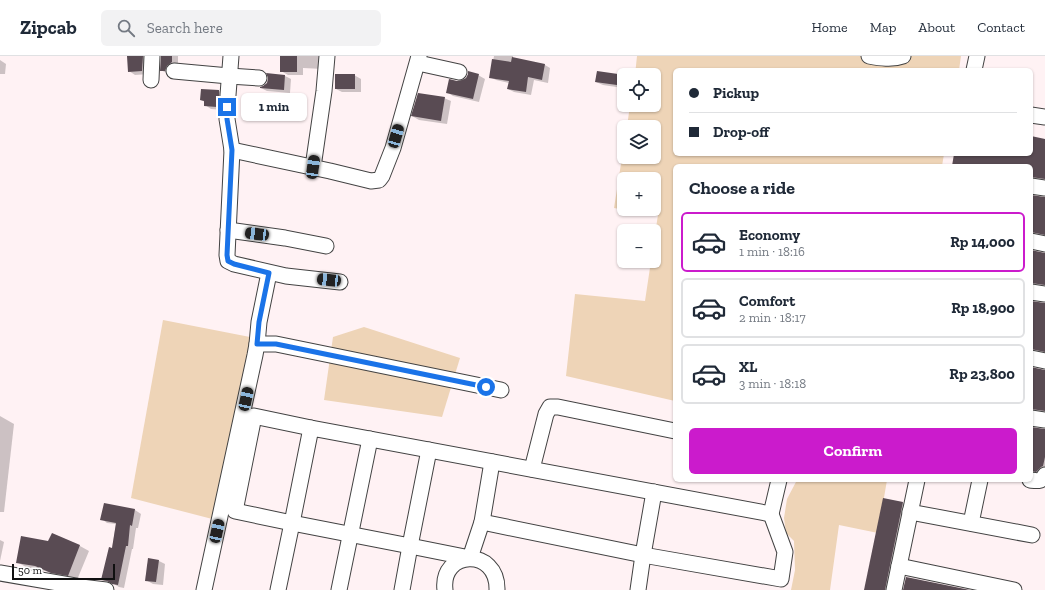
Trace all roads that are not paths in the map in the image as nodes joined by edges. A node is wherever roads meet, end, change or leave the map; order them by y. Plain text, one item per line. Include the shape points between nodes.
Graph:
1 (152, 56) edge
2 (231, 56) edge
3 (327, 56) edge
4 (869, 56) edge
5 (903, 56) edge
6 (977, 56) edge
7 (419, 59) edge
8 (974, 68) edge
9 (174, 71) dead end
10 (460, 72) dead end
11 (229, 76) junction
12 (259, 78) dead end
13 (151, 80) dead end
14 (1033, 116) edge
15 (1045, 117) edge
16 (232, 150) junction
17 (313, 167) junction
18 (1033, 186) edge
19 (1045, 188) edge
20 (228, 230) junction
21 (1033, 241) edge
22 (1045, 244) edge
23 (326, 246) dead end
24 (269, 273) junction
25 (340, 282) dead end
26 (1033, 292) edge
27 (1045, 294) edge
28 (257, 344) junction
29 (1033, 358) edge
30 (1045, 361) edge
31 (501, 390) dead end
32 (1033, 418) edge
33 (1045, 420) edge
34 (311, 428) junction
35 (673, 431) edge
36 (370, 439) junction
37 (429, 450) junction
38 (492, 462) junction
39 (532, 469) junction
40 (1045, 475) edge
41 (1033, 480) edge
42 (779, 482) edge
43 (917, 482) edge
44 (980, 482) edge
45 (654, 492) junction
46 (910, 512) junction
47 (772, 514) junction
48 (482, 522) junction
49 (292, 523) junction
50 (971, 523) junction
51 (350, 534) junction
52 (1032, 535) dead end
53 (410, 546) junction
54 (643, 555) junction
55 (470, 558) junction
56 (899, 566) junction
57 (0, 573) edge
58 (780, 585) edge
59 (106, 590) edge
60 (204, 590) edge
61 (278, 590) edge
62 (339, 590) edge
63 (402, 590) edge
64 (445, 590) edge
65 (497, 590) edge
66 (638, 590) edge
67 (894, 590) edge
68 (1014, 590) edge

1 - 13 street
2 - 11 street
3 - 17 street
4 - 5 street via 887,59
6 - 8 street
7 - 10 street
7 - 17 street via 393,148 379,180 371,181
9 - 11 street
11 - 12 street
11 - 16 street via 227,119
14 - 15 street
16 - 17 street
16 - 20 street
18 - 19 street
20 - 23 street
20 - 24 street via 228,261
21 - 22 street
24 - 25 street
24 - 28 street
26 - 27 street
28 - 31 street via 276,344
28 - 60 street
29 - 30 street
32 - 33 street
34 - 36 street
34 - 49 street
34 - 49 street via 254,416 235,510
35 - 39 street via 550,407
36 - 37 street
36 - 51 street
37 - 38 street
37 - 53 street
38 - 39 street
38 - 48 street
39 - 45 street
40 - 41 street via 1042,479
42 - 47 street
43 - 46 street
44 - 50 street
45 - 47 street
45 - 54 street
46 - 50 street
46 - 56 street
47 - 58 street via 785,552
48 - 54 street
48 - 55 street
49 - 51 street
49 - 61 street
50 - 52 street
51 - 53 street
51 - 62 street
53 - 55 street
53 - 63 street
54 - 58 street
54 - 66 street
55 - 64 street via 450,568 444,584
55 - 65 street via 481,560 489,566 494,573
56 - 67 street
56 - 68 street
57 - 59 street

